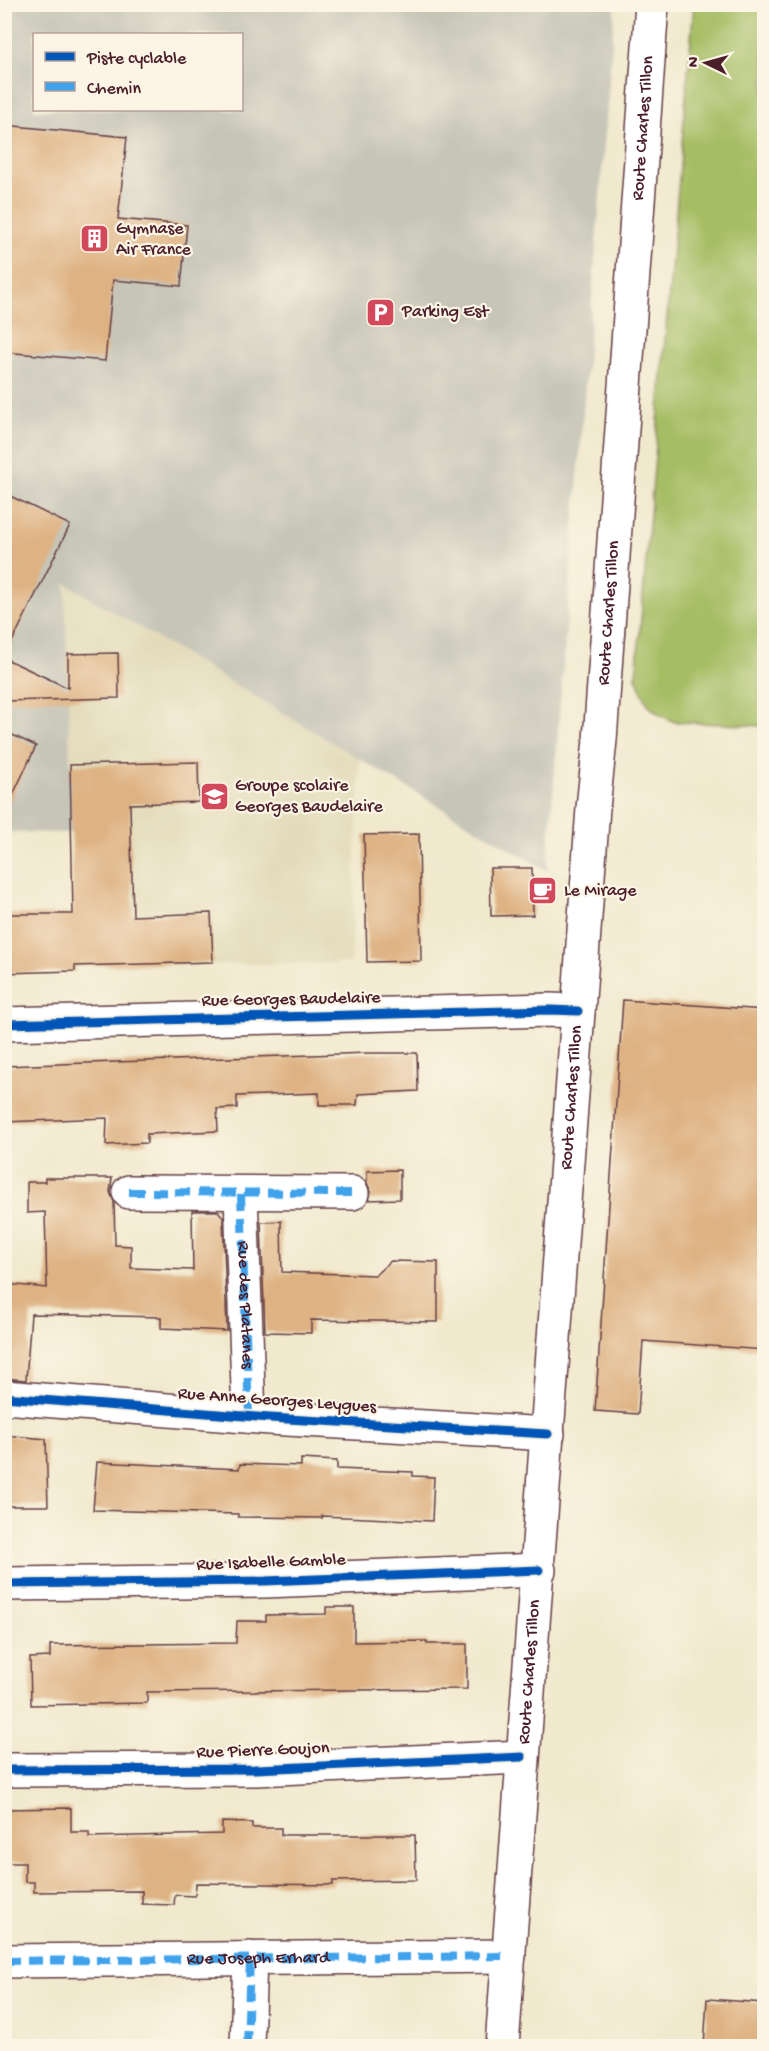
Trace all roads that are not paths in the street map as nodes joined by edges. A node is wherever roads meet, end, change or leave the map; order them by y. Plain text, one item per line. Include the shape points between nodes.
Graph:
1 (652, 4) edge
2 (578, 1011) junction
3 (4, 1024) edge
4 (129, 1192) dead end
5 (352, 1193) dead end
6 (241, 1194) junction
7 (4, 1397) edge
8 (249, 1416) junction
9 (548, 1434) junction
10 (539, 1570) junction
11 (4, 1584) edge
12 (522, 1757) junction
13 (4, 1770) edge
14 (509, 1956) junction
15 (250, 1958) junction
16 (4, 1961) edge
17 (248, 2046) edge
18 (502, 2046) edge

1 - 2 street, Route Charles Tillon
2 - 3 street, Rue Georges Baudelaire
2 - 9 street, Route Charles Tillon
4 - 6 street
5 - 6 street
6 - 8 street, Rue des Platanes
7 - 8 street, Rue Anne Georges Leygues
8 - 9 street, Rue Anne Georges Leygues
9 - 10 street, Route Charles Tillon
10 - 11 street, Rue Isabelle Gamble via 265,1581
10 - 12 street, Route Charles Tillon
12 - 13 street, Rue Pierre Goujon via 256,1769
12 - 14 street, Route Charles Tillon
14 - 15 street, Rue Joseph Erhard
14 - 18 street, Route Charles Tillon
15 - 16 street, Rue Joseph Erhard
15 - 17 street

